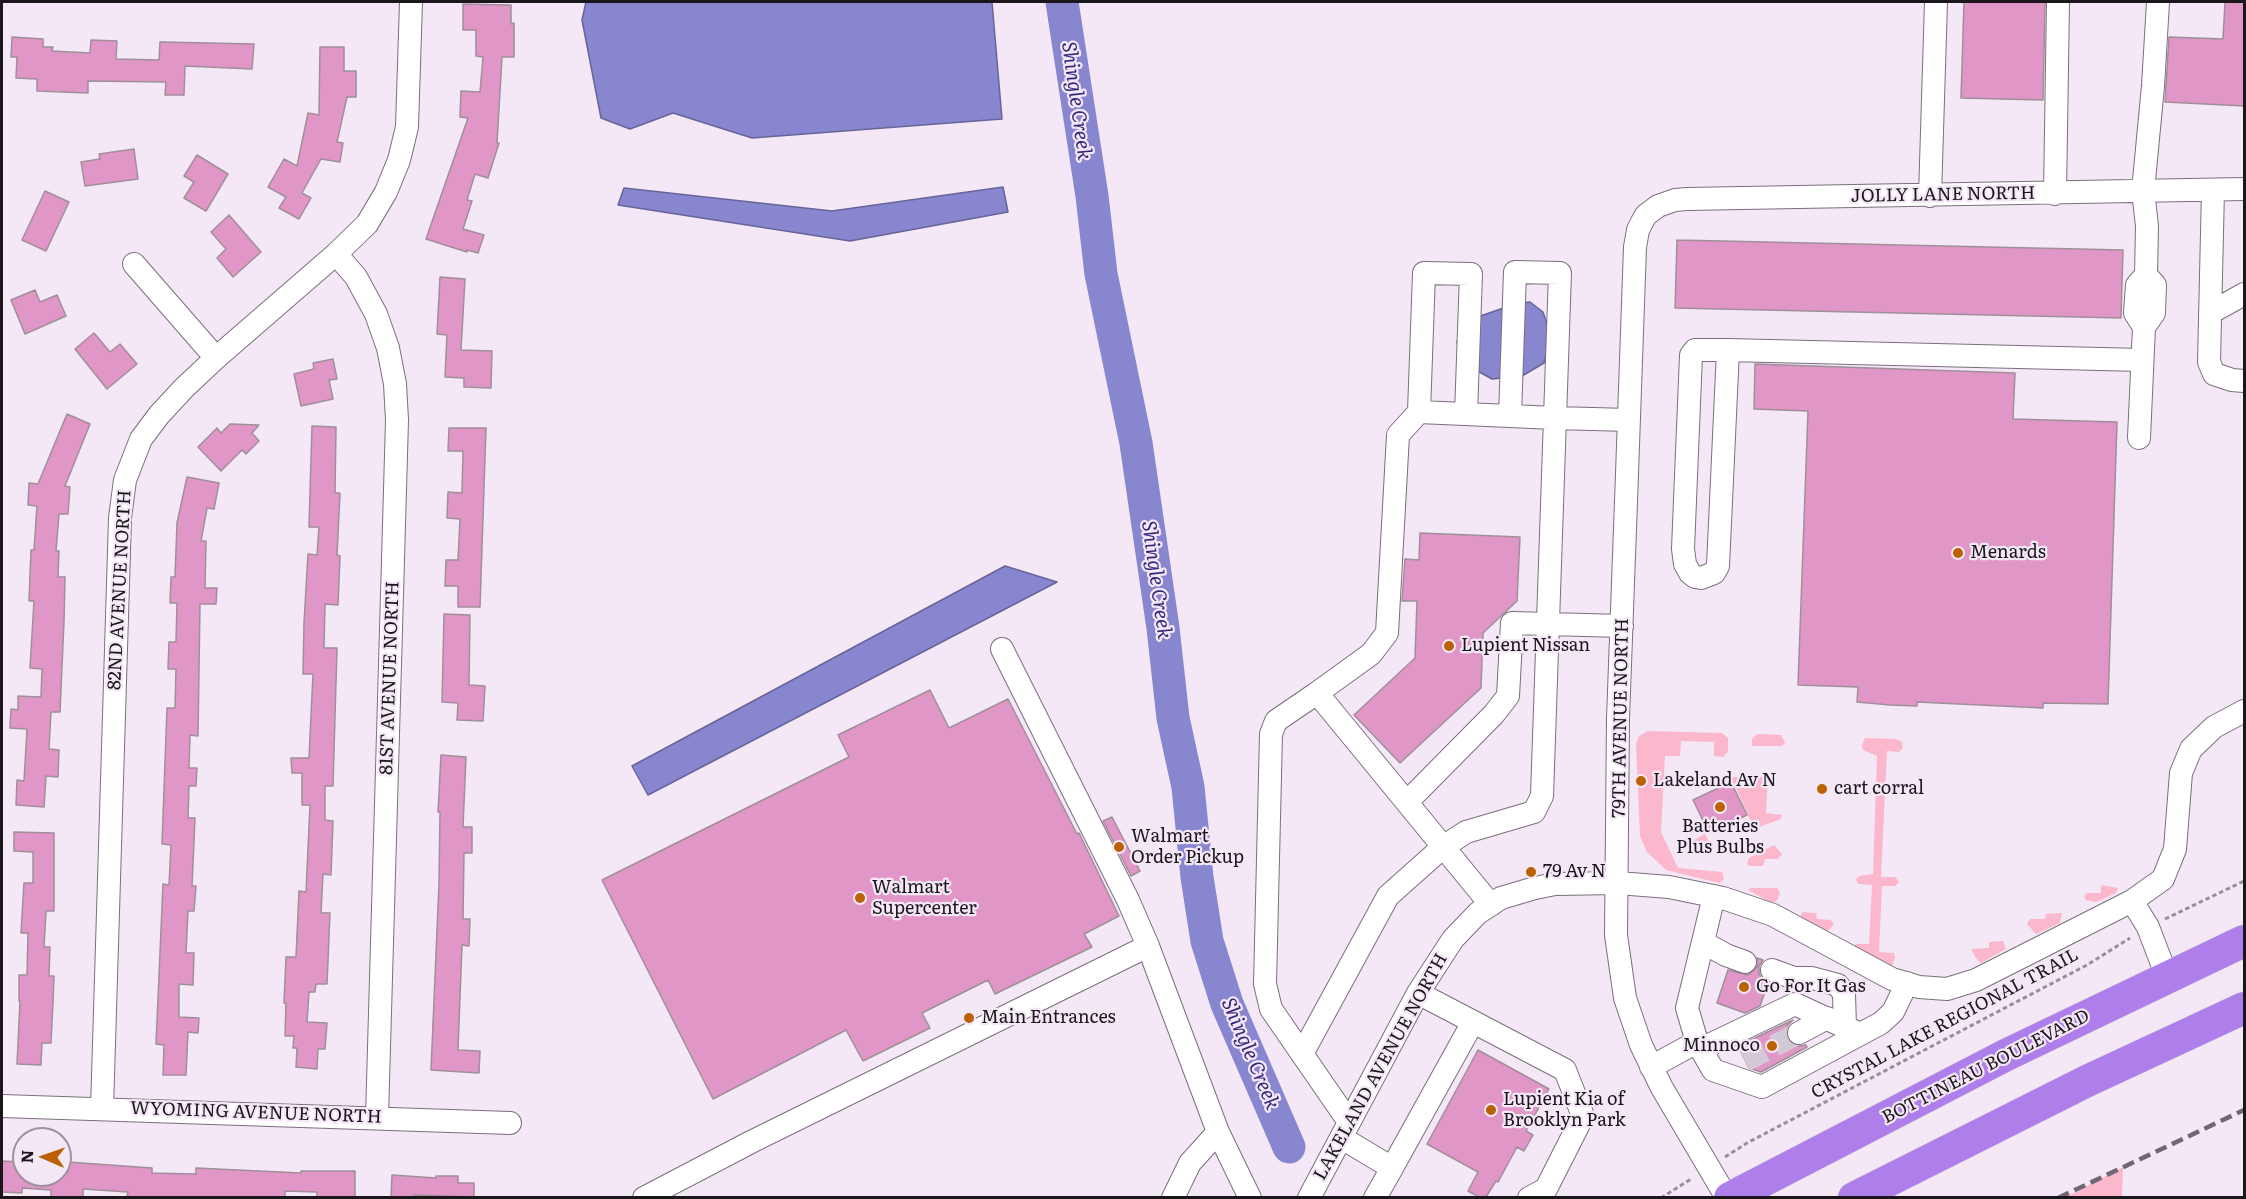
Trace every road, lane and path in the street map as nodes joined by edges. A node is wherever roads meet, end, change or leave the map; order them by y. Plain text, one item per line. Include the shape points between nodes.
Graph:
1 (411, 2) edge
2 (1936, 2) edge
3 (2058, 2) edge
4 (2158, 2) edge
5 (2244, 189) edge
6 (2213, 190) junction
7 (2143, 191) junction
8 (2055, 194) junction
9 (1929, 196) junction
10 (1646, 215) joint
11 (336, 254) junction
12 (134, 264) dead end
13 (2244, 294) edge
14 (2210, 312) junction
15 (1728, 350) junction
16 (216, 358) junction
17 (2142, 360) junction
18 (2244, 381) edge
19 (1419, 412) junction
20 (1466, 414) junction
21 (1510, 416) junction
22 (1555, 418) junction
23 (1629, 420) junction
24 (2139, 438) dead end
25 (1548, 623) junction
26 (1622, 626) junction
27 (1002, 649) dead end
28 (1317, 693) junction
29 (2244, 711) edge
30 (1407, 802) junction
31 (1443, 847) junction
32 (2244, 881) edge
33 (1618, 883) junction
34 (1714, 896) junction
35 (2132, 901) junction
36 (1491, 905) junction
37 (2148, 927) junction
38 (2244, 941) edge
39 (1704, 943) junction
40 (1148, 946) junction
41 (1745, 962) dead end
42 (1772, 970) dead end
43 (2167, 977) junction
44 (1907, 983) junction
45 (1418, 993) junction
46 (2244, 1008) edge
47 (1473, 1023) junction
48 (1844, 1027) junction
49 (1799, 1033) tunnel mouth
50 (1699, 1046) junction
51 (1302, 1054) junction
52 (1745, 1061) tunnel mouth
53 (1651, 1066) junction
54 (1721, 1073) junction
55 (2, 1106) edge
56 (102, 1109) junction
57 (377, 1117) junction
58 (510, 1123) dead end
59 (1346, 1130) junction
60 (1218, 1132) junction
61 (1709, 1167) junction
62 (1392, 1168) junction
63 (644, 1197) edge
64 (1173, 1197) edge
65 (1250, 1197) edge
66 (1309, 1197) edge
67 (1375, 1197) edge
68 (1529, 1197) edge
69 (1661, 1197) edge
70 (1728, 1197) edge
71 (1854, 1197) edge

1 - 11 street, 82ND AVENUE NORTH via 407,127 399,160 367,224
2 - 9 street
3 - 8 street
4 - 7 street
5 - 6 street, JOLLY LANE NORTH
6 - 7 street, JOLLY LANE NORTH
6 - 14 street
7 - 8 street, JOLLY LANE NORTH
7 - 17 street via 2146,275 2136,285 2135,313 2144,327
8 - 9 street, JOLLY LANE NORTH
9 - 10 street, JOLLY LANE NORTH via 1687,199 1658,206
10 - 23 street, 79TH AVENUE NORTH via 1635,247
11 - 16 street, 82ND AVENUE NORTH
11 - 57 street, 81ST AVENUE NORTH via 356,277 376,315 388,348 397,420
12 - 16 street
13 - 14 street
14 - 18 street via 2209,362 2214,374
15 - 15 street via 1718,566 1714,573 1701,578 1689,573 1683,549 1691,355 1695,350
15 - 17 street
16 - 56 street, 82ND AVENUE NORTH via 159,415 141,439 124,489 119,529
17 - 24 street
19 - 20 street
19 - 20 street via 1424,273 1471,274
19 - 28 street via 1398,435 1387,633 1371,654
20 - 21 street
21 - 22 street
21 - 22 street via 1515,272 1560,273
22 - 23 street
22 - 25 street
23 - 26 street, 79TH AVENUE NORTH
25 - 26 street
25 - 30 street via 1512,623 1508,696
25 - 31 street via 1542,796 1534,812 1466,832
26 - 33 street, 79TH AVENUE NORTH
27 - 40 street
28 - 30 street
28 - 51 street via 1276,721 1271,734 1265,984 1271,1009
29 - 35 street, LAKELAND AVENUE NORTH via 2214,727 2191,750 2181,773 2175,849 2163,879
30 - 31 street
31 - 36 street
31 - 51 street via 1388,896
32 - 37 path, CRYSTAL LAKE REGIONAL TRAIL
33 - 34 street, LAKELAND AVENUE NORTH
33 - 36 street, LAKELAND AVENUE NORTH via 1535,888
33 - 53 street, 79TH AVENUE NORTH via 1616,935 1625,998
34 - 39 street
34 - 44 street, LAKELAND AVENUE NORTH via 1773,915 1892,979
35 - 37 street
35 - 44 street, LAKELAND AVENUE NORTH via 1976,980 1947,989
36 - 45 street, LAKELAND AVENUE NORTH via 1453,939
37 - 43 street
37 - 61 path, CRYSTAL LAKE REGIONAL TRAIL via 2087,965 1747,1143
38 - 43 highway, BOTTINEAU BOULEVARD
39 - 41 street
39 - 50 street via 1687,1004
40 - 60 street
40 - 63 street
42 - 48 street via 1794,978 1839,985 1844,994
43 - 70 highway, BOTTINEAU BOULEVARD
44 - 48 street via 1893,1012 1881,1023
45 - 47 street
45 - 59 street, LAKELAND AVENUE NORTH
46 - 71 highway
47 - 62 street
47 - 68 street via 1565,1070 1583,1116 1546,1189
48 - 49 street
48 - 50 street via 1795,1004
48 - 54 street via 1762,1087
50 - 53 street
50 - 54 street via 1713,1070
51 - 59 street
52 - 54 street
53 - 61 street, 79TH AVENUE NORTH
55 - 56 street, WYOMING AVENUE NORTH
56 - 57 street, WYOMING AVENUE NORTH
57 - 58 street, WYOMING AVENUE NORTH
59 - 62 street
59 - 66 street, LAKELAND AVENUE NORTH
60 - 64 street via 1190,1163
60 - 65 street
61 - 69 path, CRYSTAL LAKE REGIONAL TRAIL
61 - 70 street, 79TH AVENUE NORTH
62 - 67 street

